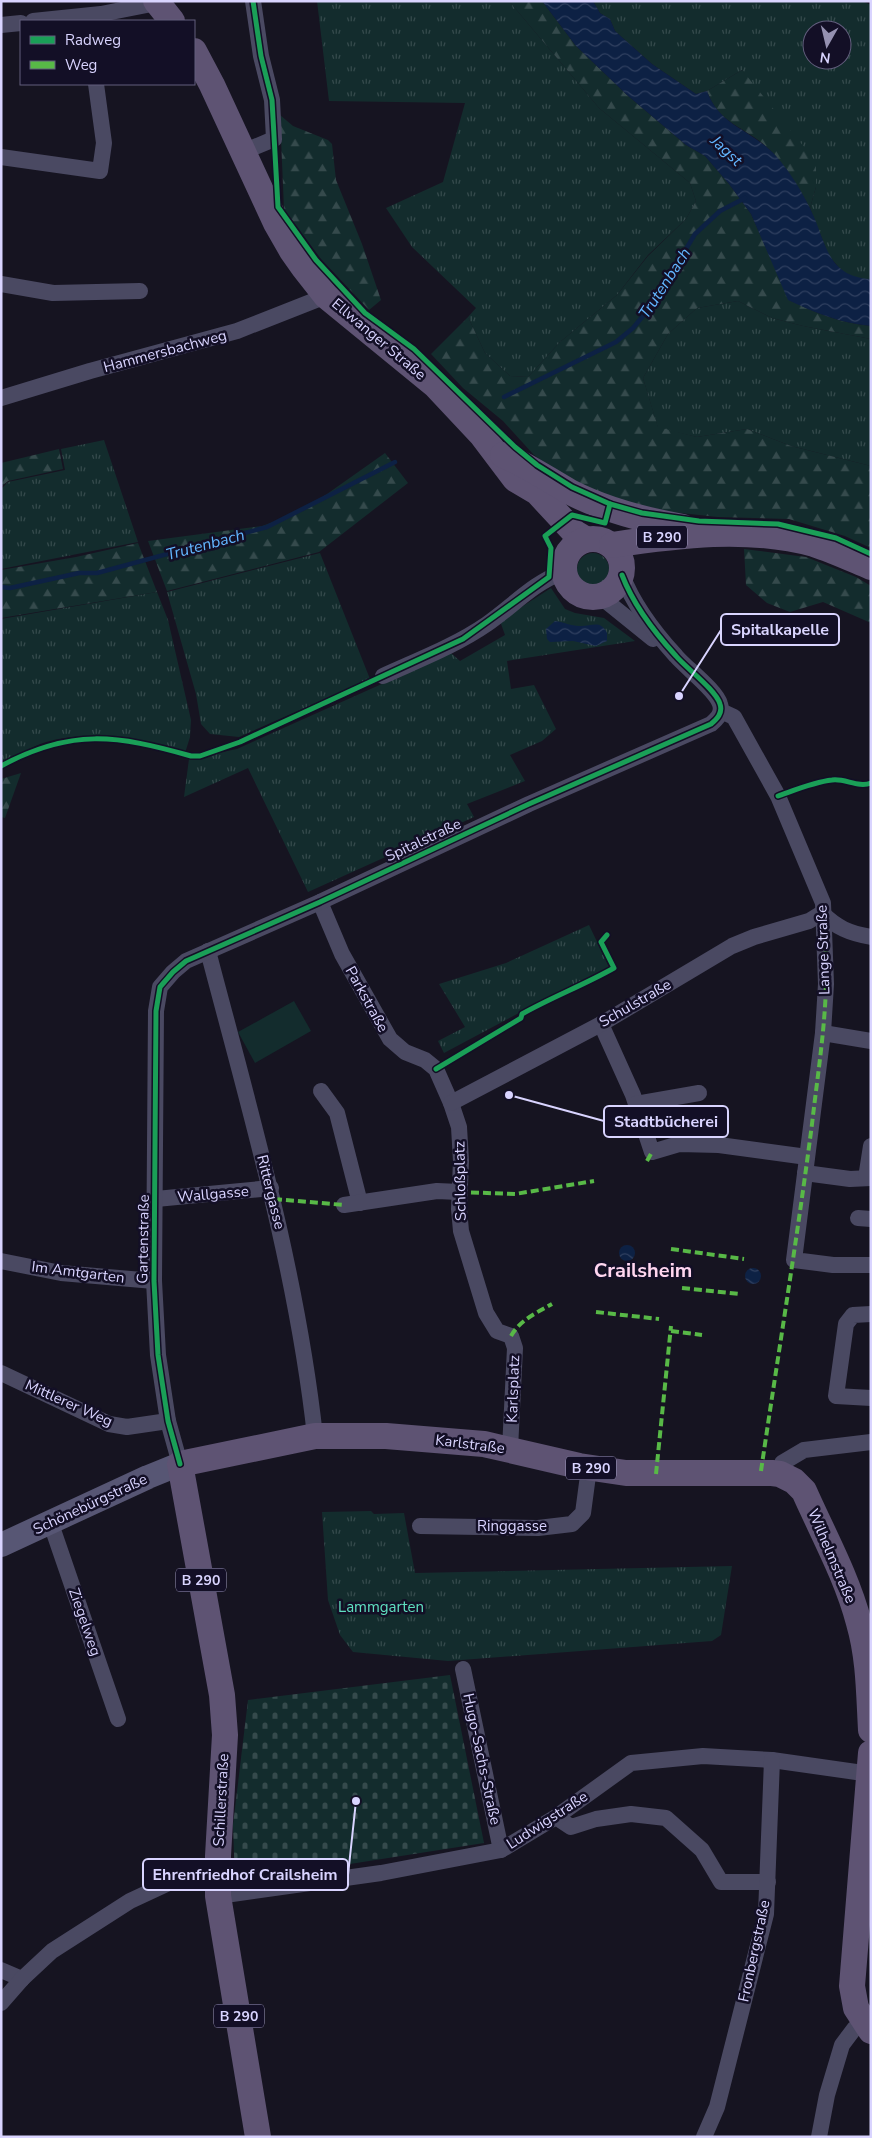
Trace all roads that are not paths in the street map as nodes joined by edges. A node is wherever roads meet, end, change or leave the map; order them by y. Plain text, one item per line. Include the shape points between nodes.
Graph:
1 (253, 1) edge
2 (162, 8) edge
3 (100, 18) edge
4 (55, 20) edge
5 (20, 22) edge
6 (1, 25) edge
7 (195, 53) edge
8 (96, 85) edge
9 (243, 152) junction
10 (1, 157) edge
11 (1, 284) edge
12 (140, 291) dead end
13 (326, 296) junction
14 (1, 398) edge
15 (494, 451) junction
16 (713, 533) junction
17 (572, 555) junction
18 (619, 562) junction
19 (871, 567) edge
20 (600, 597) junction
21 (675, 655) junction
22 (383, 676) dead end
23 (721, 711) junction
24 (320, 902) junction
25 (822, 913) junction
26 (871, 937) edge
27 (208, 951) junction
28 (156, 1011) joint
29 (601, 1024) junction
30 (823, 1033) junction
31 (871, 1041) edge
32 (321, 1091) dead end
33 (699, 1092) dead end
34 (451, 1102) junction
35 (636, 1104) junction
36 (871, 1146) edge
37 (806, 1165) junction
38 (868, 1178) edge
39 (271, 1188) junction
40 (459, 1192) junction
41 (156, 1199) junction
42 (360, 1203) junction
43 (344, 1205) dead end
44 (1, 1260) edge
45 (871, 1265) edge
46 (154, 1281) junction
47 (486, 1313) joint
48 (871, 1314) edge
49 (1, 1373) edge
50 (871, 1398) edge
51 (168, 1421) junction
52 (315, 1436) junction
53 (871, 1442) edge
54 (510, 1448) junction
55 (180, 1464) junction
56 (589, 1468) junction
57 (770, 1472) junction
58 (51, 1524) junction
59 (420, 1526) dead end
60 (1, 1546) edge
61 (865, 1623) edge
62 (463, 1668) dead end
63 (118, 1720) dead end
64 (871, 1730) edge
65 (772, 1760) junction
66 (870, 1763) edge
67 (556, 1817) junction
68 (501, 1850) junction
69 (768, 1882) junction
70 (218, 1886) junction
71 (1, 1970) edge
72 (22, 1979) junction
73 (1, 2003) edge
74 (867, 2026) edge
75 (258, 2137) edge
76 (704, 2137) edge
77 (819, 2137) edge

1 - 9 street via 261,56 272,100 274,138
2 - 3 street
3 - 4 street
5 - 6 street
7 - 9 main road, Ellwanger Straße / B 290
8 - 10 street via 104,143 100,171
9 - 13 main road, Ellwanger Straße / B 290 via 292,251
11 - 12 street via 53,293
13 - 14 street, Hammersbachweg via 237,331
13 - 15 main road, Ellwanger Straße / B 290 via 436,386
15 - 16 main road, B 290 via 609,509
15 - 17 main road, Ellwanger Straße / B 290 via 516,479 537,492 575,533
16 - 18 main road, B 290
16 - 19 main road, B 290 via 787,538 814,544
17 - 18 main road, B 290 via 600,539
17 - 20 main road, B 290 via 567,583 580,595
17 - 22 street via 488,624
18 - 20 main road, B 290 via 616,587
18 - 21 street, Lange Straße via 626,587
20 - 21 street, Lange Straße
21 - 23 street, Lange Straße via 717,697
23 - 24 street, Spitalstraße via 711,724 529,804
23 - 25 street, Lange Straße via 734,717 778,796 823,903
24 - 27 street, Spitalstraße
24 - 34 street, Parkstraße via 342,954 390,1039 405,1052 436,1068
25 - 26 street via 846,932
25 - 29 street, Schulstraße via 809,921 754,936 732,946
25 - 30 street, Lange Straße via 826,984
27 - 28 street, Spitalstraße via 186,962 160,986
27 - 39 street, Rittergasse
28 - 41 street, Gartenstraße
29 - 34 street, Schulstraße
29 - 35 street
30 - 31 street
30 - 37 street, Lange Straße
32 - 42 street via 337,1114
33 - 35 street
34 - 40 street, Schloßplatz via 459,1127
35 - 37 street via 652,1152 679,1144 709,1145
36 - 38 street
37 - 38 street via 832,1178
37 - 45 street, Lange Straße via 794,1260
39 - 41 street, Wallgasse
39 - 52 street, Rittergasse via 309,1380
40 - 42 street via 437,1191
40 - 47 street, Schloßplatz via 461,1231
41 - 46 street, Gartenstraße
42 - 43 street
44 - 46 street, Im Amtgarten via 62,1273
46 - 51 street, Gartenstraße via 158,1355
47 - 54 street, Karlsplatz via 497,1332 511,1336 514,1348
48 - 50 street via 853,1315 846,1324 836,1396
49 - 51 street, Mittlerer Weg via 109,1424 127,1427
51 - 55 street, Gartenstraße
52 - 54 main road, Karlstraße / B 290 via 386,1436
52 - 55 main road, Karlstraße / B 290
53 - 57 street via 804,1450
54 - 56 main road, Karlstraße / B 290
55 - 58 main road, Schönebürgstraße via 148,1476
55 - 70 main road, Schillerstraße / B 290 via 222,1695 225,1735
56 - 57 main road, Karlstraße / B 290 via 656,1474
56 - 59 street, Ringgasse via 583,1513 572,1524 538,1528
57 - 61 main road, Wilhelmstraße via 794,1481 804,1491 853,1603
58 - 60 main road, Schönebürgstraße
58 - 63 street, Ziegelweg
61 - 64 main road, Wilhelmstraße
62 - 68 street, Hugo-Sachs-Straße
65 - 66 street, Ludwigstraße
65 - 67 street, Ludwigstraße via 703,1756 631,1763
65 - 69 street, Fronbergstraße
66 - 74 main road via 852,1986 856,2008
67 - 68 street, Ludwigstraße
67 - 69 street via 571,1827 596,1819 631,1814 666,1818 702,1850 721,1882
68 - 70 street, Ludwigstraße via 381,1873
69 - 76 street, Fronbergstraße via 766,1914 717,2107
70 - 72 street, Ludwigstraße via 173,1881 130,1901 52,1951
70 - 75 main road, Schillerstraße / B 290
71 - 72 street
72 - 73 street, Ludwigstraße
74 - 77 street via 854,2029 842,2045

